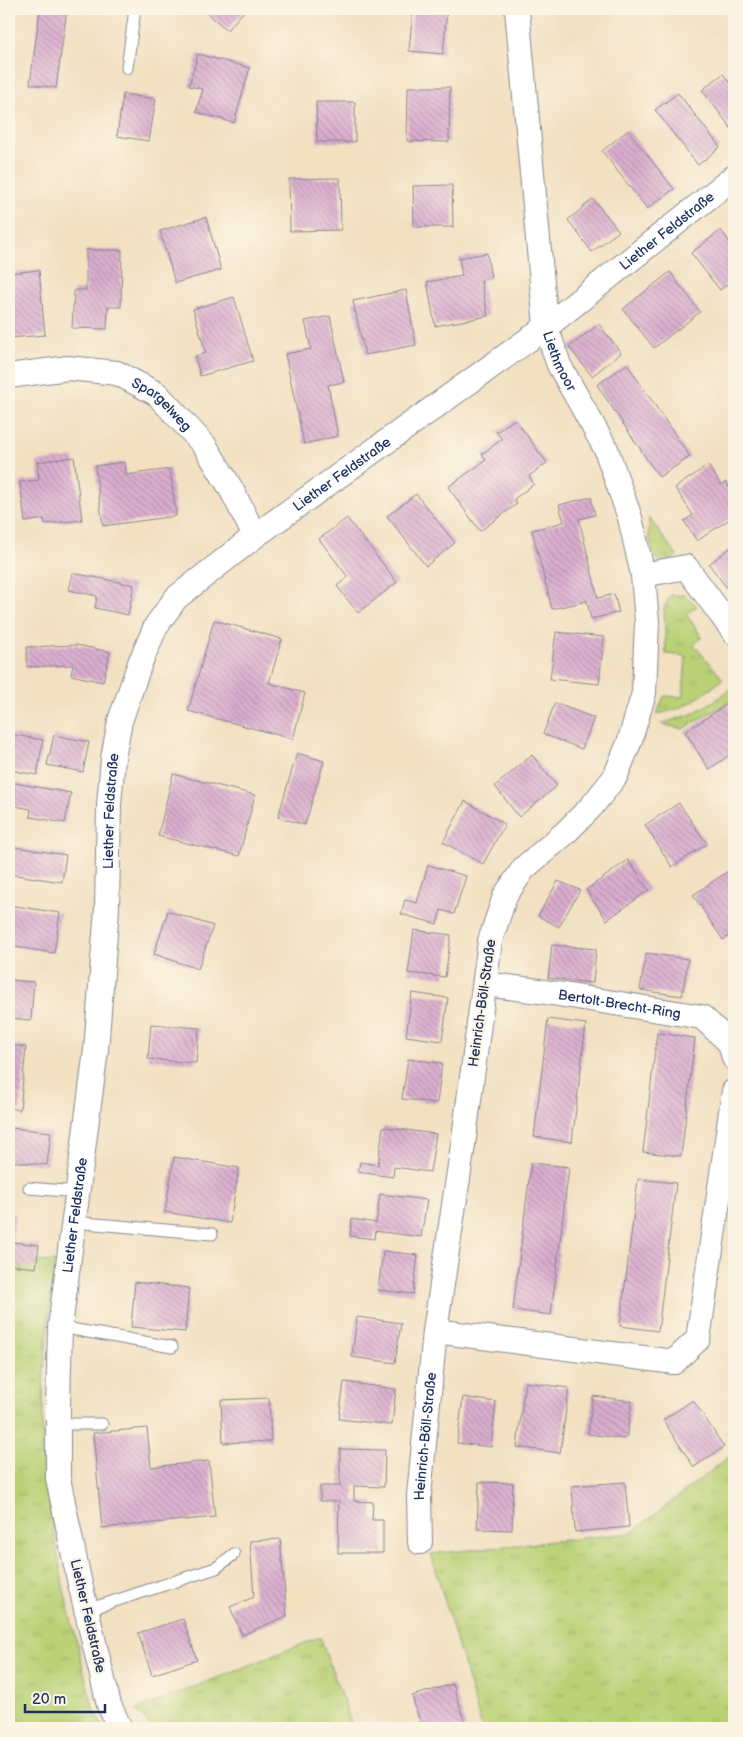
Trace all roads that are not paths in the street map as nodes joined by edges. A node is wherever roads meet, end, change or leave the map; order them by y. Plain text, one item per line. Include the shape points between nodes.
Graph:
1 (135, 9) edge
2 (517, 9) edge
3 (127, 68) dead end
4 (734, 177) edge
5 (546, 327) junction
6 (9, 376) edge
7 (254, 536) junction
8 (643, 575) junction
9 (734, 632) edge
10 (485, 984) junction
11 (734, 1058) edge
12 (734, 1091) edge
13 (29, 1188) dead end
14 (77, 1192) junction
15 (73, 1222) junction
16 (212, 1234) dead end
17 (60, 1327) junction
18 (436, 1330) junction
19 (172, 1347) dead end
20 (58, 1424) junction
21 (102, 1424) dead end
22 (420, 1542) dead end
23 (234, 1554) dead end
24 (87, 1610) junction
25 (120, 1728) edge

1 - 3 lane
2 - 5 street, Liethmoor
4 - 5 street, Liether Feldstraße
5 - 7 street, Liether Feldstraße
5 - 8 street, Liethmoor via 558,365 606,449 630,518
6 - 7 street, Spargelweg via 68,368 117,373 157,394 205,446
7 - 14 street, Liether Feldstraße via 176,598 156,626 120,720 109,805 107,908 96,1050
8 - 9 street via 686,567
8 - 10 street, Heinrich-Böll-Straße via 647,622 644,693 629,743 615,777 591,807 524,868 504,896 490,941
10 - 11 street, Bertolt-Brecht-Ring via 702,1017 730,1043
10 - 18 street, Heinrich-Böll-Straße
12 - 18 street via 698,1340 674,1362
13 - 14 lane
14 - 15 street, Liether Feldstraße
15 - 16 lane
15 - 17 street, Liether Feldstraße
17 - 19 lane
17 - 20 street, Liether Feldstraße
18 - 22 street, Heinrich-Böll-Straße via 419,1495
20 - 21 lane
20 - 24 street, Liether Feldstraße via 58,1478
23 - 24 lane via 216,1568
24 - 25 street, Liether Feldstraße via 109,1705

